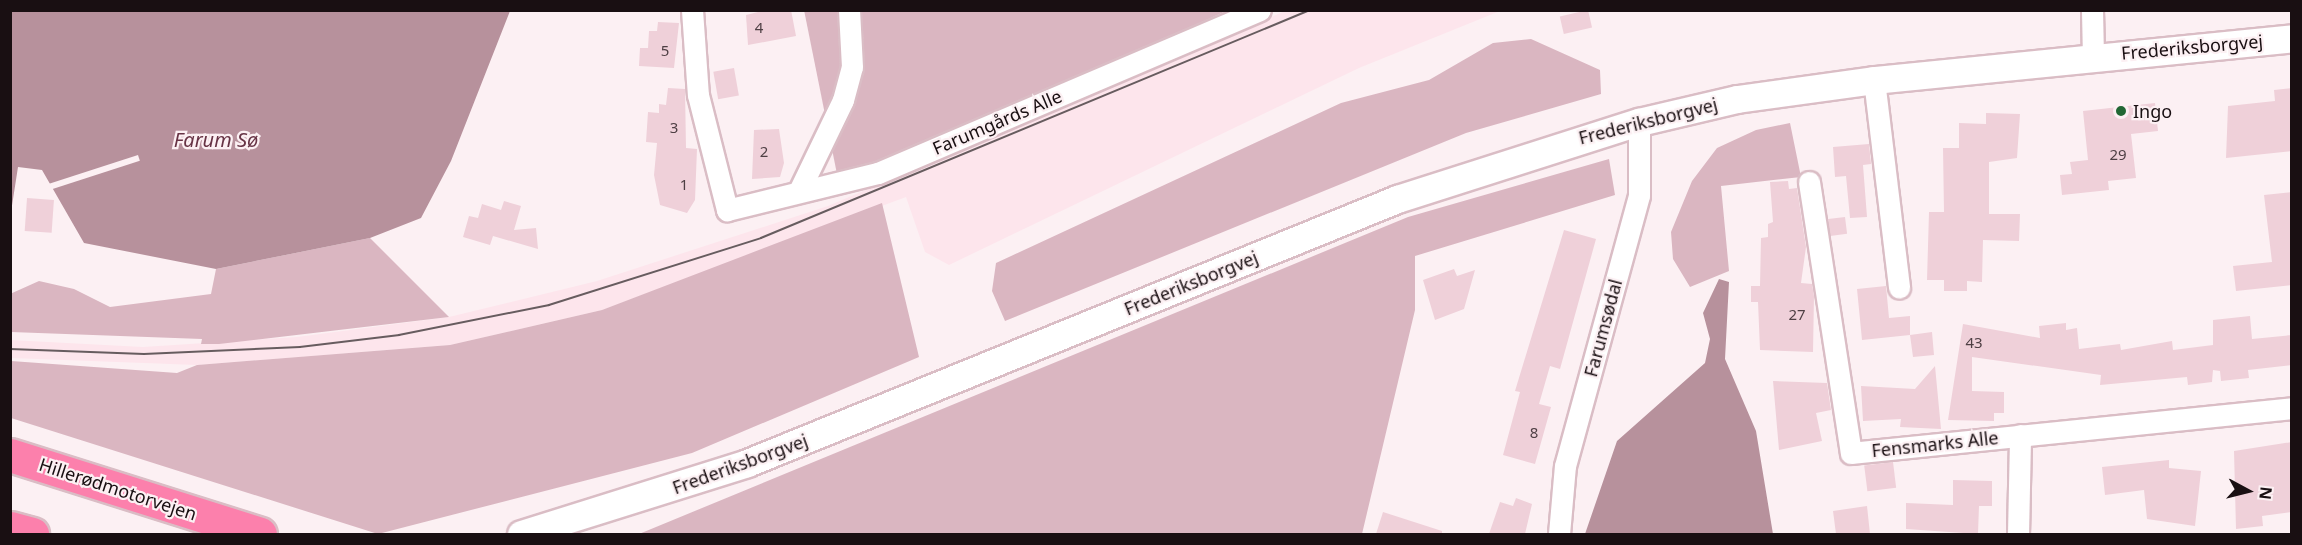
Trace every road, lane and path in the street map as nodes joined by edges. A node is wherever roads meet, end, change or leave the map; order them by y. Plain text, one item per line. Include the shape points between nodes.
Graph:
1 (692, 10) edge
2 (849, 10) edge
3 (1260, 10) edge
4 (2092, 10) edge
5 (2292, 38) edge
6 (2093, 57) junction
7 (1874, 80) junction
8 (1639, 122) junction
9 (1809, 182) dead end
10 (799, 191) junction
11 (1899, 287) dead end
12 (2292, 408) edge
13 (2020, 435) junction
14 (10, 455) edge
15 (10, 528) edge
16 (32, 534) edge
17 (260, 534) edge
18 (521, 534) edge
19 (1559, 534) edge
20 (2018, 534) edge

1 - 10 street, Farumgårds Alle via 698,95 727,210
2 - 10 street via 849,78 834,125
3 - 10 street, Farumgårds Alle via 878,173
4 - 6 street
5 - 6 street, Frederiksborgvej
6 - 7 street, Frederiksborgvej
7 - 8 street, Frederiksborgvej via 1737,99
7 - 11 street
8 - 18 street, Frederiksborgvej via 1396,199 747,463
8 - 19 street, Farumsødal via 1639,195 1565,466
9 - 13 street, Fensmarks Alle via 1851,453
12 - 13 street, Fensmarks Alle
13 - 20 street
14 - 17 highway, Hillerødmotorvejen
15 - 16 highway

